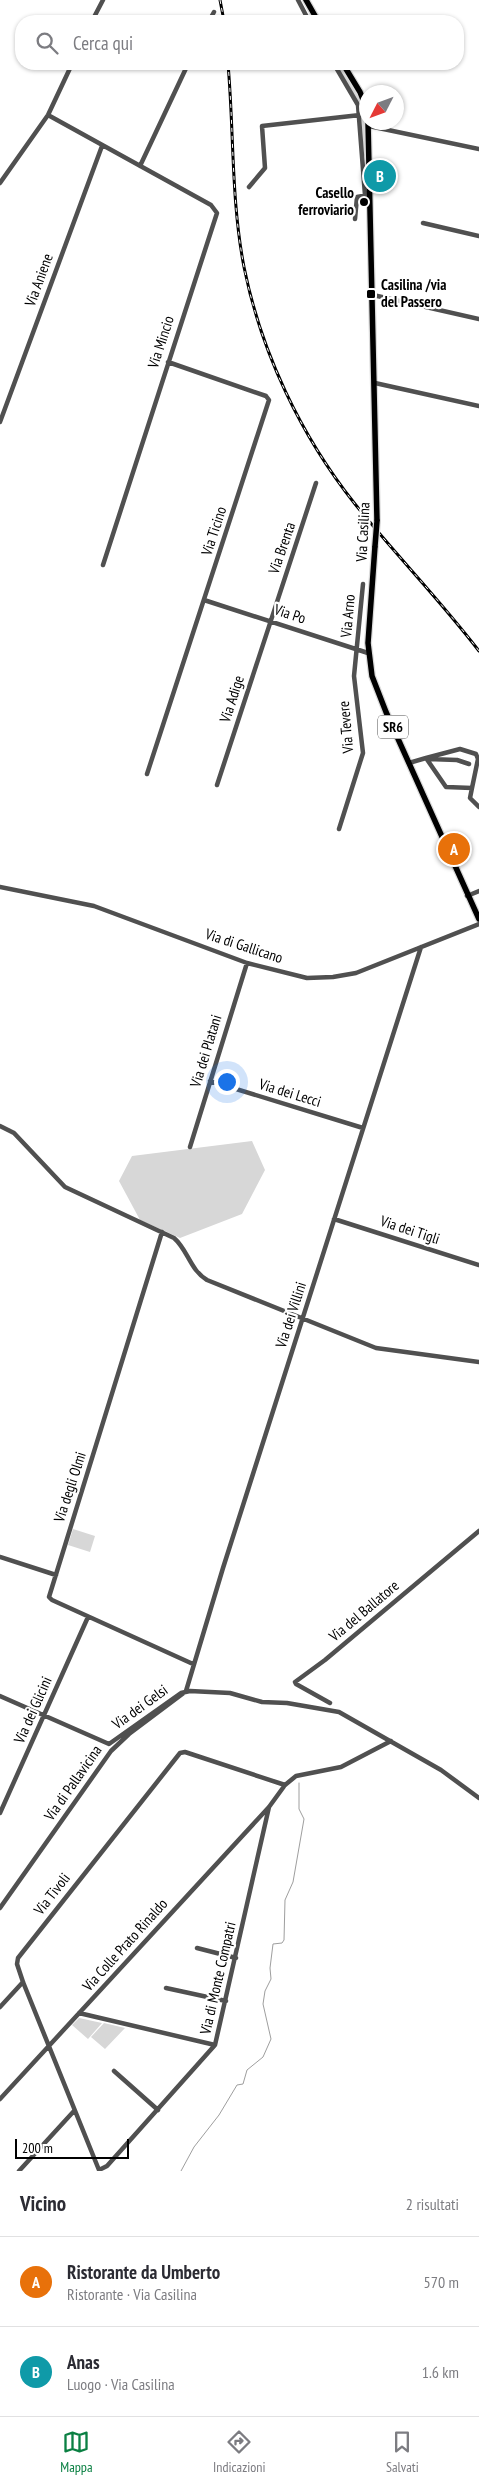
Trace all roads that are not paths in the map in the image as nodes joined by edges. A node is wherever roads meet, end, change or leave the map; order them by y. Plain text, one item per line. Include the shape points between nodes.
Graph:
1 (102, 0) edge
2 (298, 0) edge
3 (306, 0) edge
4 (214, 12) dead end
5 (95, 15) edge
6 (212, 15) edge
7 (306, 15) edge
8 (315, 15) edge
9 (69, 70) edge
10 (185, 70) edge
11 (338, 70) edge
12 (347, 70) edge
13 (359, 90) edge
14 (359, 111) edge
15 (48, 115) junction
16 (359, 115) edge
17 (362, 130) edge
18 (368, 130) edge
19 (395, 130) edge
20 (102, 146) junction
21 (479, 149) edge
22 (140, 166) junction
23 (0, 183) edge
24 (249, 187) dead end
25 (368, 195) junction
26 (355, 220) dead end
27 (423, 223) dead end
28 (479, 236) edge
29 (373, 295) junction
30 (479, 319) edge
31 (168, 362) junction
32 (375, 383) junction
33 (479, 406) edge
34 (0, 422) edge
35 (316, 483) dead end
36 (103, 565) dead end
37 (363, 584) dead end
38 (204, 600) junction
39 (272, 621) junction
40 (357, 650) junction
41 (368, 653) junction
42 (426, 759) junction
43 (409, 763) junction
44 (469, 764) dead end
45 (147, 774) dead end
46 (217, 785) dead end
47 (472, 788) junction
48 (479, 807) edge
49 (339, 829) dead end
50 (0, 887) edge
51 (479, 891) edge
52 (467, 897) junction
53 (479, 910) edge
54 (479, 919) edge
55 (479, 924) edge
56 (421, 946) junction
57 (247, 963) junction
58 (210, 1081) junction
59 (0, 1126) edge
60 (363, 1128) junction
61 (190, 1147) dead end
62 (334, 1219) junction
63 (162, 1232) junction
64 (479, 1265) edge
65 (302, 1319) junction
66 (479, 1362) edge
67 (479, 1531) edge
68 (0, 1557) edge
69 (56, 1574) junction
70 (88, 1617) junction
71 (193, 1664) junction
72 (186, 1691) junction
73 (0, 1696) edge
74 (330, 1703) dead end
75 (44, 1715) junction
76 (391, 1741) junction
77 (285, 1785) junction
78 (479, 1798) edge
79 (269, 1807) junction
80 (0, 1814) edge
81 (0, 1908) edge
82 (197, 1948) dead end
83 (236, 1958) junction
84 (23, 1982) junction
85 (166, 1988) dead end
86 (226, 2002) junction
87 (0, 2007) edge
88 (79, 2013) junction
89 (215, 2045) junction
90 (48, 2047) junction
91 (114, 2071) dead end
92 (0, 2099) edge
93 (158, 2110) junction
94 (74, 2112) junction
95 (19, 2171) edge
96 (100, 2171) edge

1 - 5 street
2 - 7 street
3 - 8 main road
4 - 6 street
9 - 15 street
10 - 22 street
11 - 14 street via 355,97
12 - 13 main road
15 - 20 street, Via Mincio
15 - 23 street
16 - 24 street via 262,126 265,168
17 - 25 street
18 - 25 main road, Via Casilina / SR6
19 - 21 street
20 - 22 street, Via Mincio
20 - 34 street, Via Aniene
22 - 31 street, Via Mincio via 212,206 216,213
25 - 26 street via 356,198
25 - 29 main road, Via Casilina / SR6
27 - 28 street
29 - 30 street
29 - 32 main road, Via Casilina / SR6
31 - 36 street, Via Mincio
31 - 38 street, Via Ticino via 269,398
32 - 33 street
32 - 41 main road, Via Casilina / SR6, bridge via 377,521
35 - 39 street, Via Brenta
37 - 40 street, Via Arno
38 - 39 street, Via Po
38 - 45 street, Via Ticino
39 - 40 street, Via Po
39 - 46 street, Via Adige
40 - 41 street, Via Po
40 - 49 street, Via Tevere via 354,676 363,755
41 - 43 main road, Via Casilina / SR6 via 374,682
42 - 43 street
42 - 44 street
42 - 47 street via 446,787
42 - 47 street via 459,749 475,753 478,758
43 - 52 main road, Via Casilina / SR6
47 - 48 street via 470,798
50 - 57 street, Via di Gallicano via 94,906
51 - 52 street
52 - 53 street
52 - 54 main road, Via Casilina / SR6
55 - 56 street, Via di Gallicano
56 - 57 street, Via di Gallicano via 356,973 333,977 307,978
56 - 60 street, Via dei Villini
57 - 58 street, Via dei Platani
58 - 60 street, Via dei Lecci
58 - 61 street, Via dei Platani
59 - 63 street via 14,1133 65,1187
60 - 62 street, Via dei Villini
62 - 64 street, Via dei Tigli
62 - 65 street, Via dei Villini
63 - 65 street via 178,1242 192,1266 206,1279
63 - 69 street, Via degli Olmi
65 - 66 street via 376,1348
65 - 71 street, Via dei Villini
67 - 74 street, Via del Ballatore via 295,1682
68 - 69 street
69 - 70 street, Via degli Olmi via 49,1598
70 - 71 street, Via degli Olmi
70 - 75 street, Via dei Glicini
71 - 72 street, Via dei Villini
72 - 75 street, Via dei Gelsi via 110,1744
72 - 76 street via 228,1692 262,1702 334,1710
72 - 81 street, Via di Pallavicina via 114,1748
73 - 75 street, Via dei Gelsi
75 - 80 street, Via dei Glicini
76 - 77 street via 341,1767 299,1774
76 - 78 street via 446,1773
77 - 79 street, Via Colle Prato Rinaldo
77 - 84 street, Via Tivoli via 185,1752 179,1753 20,1955 17,1964
79 - 83 street, Via di Monte Compatri
79 - 88 street, Via Colle Prato Rinaldo
82 - 83 street
83 - 86 street, Via di Monte Compatri
84 - 87 street
84 - 90 street, Via Tivoli
85 - 86 street
86 - 89 street, Via di Monte Compatri
88 - 89 street
88 - 90 street, Via Colle Prato Rinaldo
89 - 93 street, Via di Monte Compatri
90 - 92 street, Via Colle Prato Rinaldo
90 - 94 street, Via Tivoli
91 - 93 street
93 - 96 street, Via di Monte Compatri
94 - 95 street
94 - 96 street, Via Tivoli

